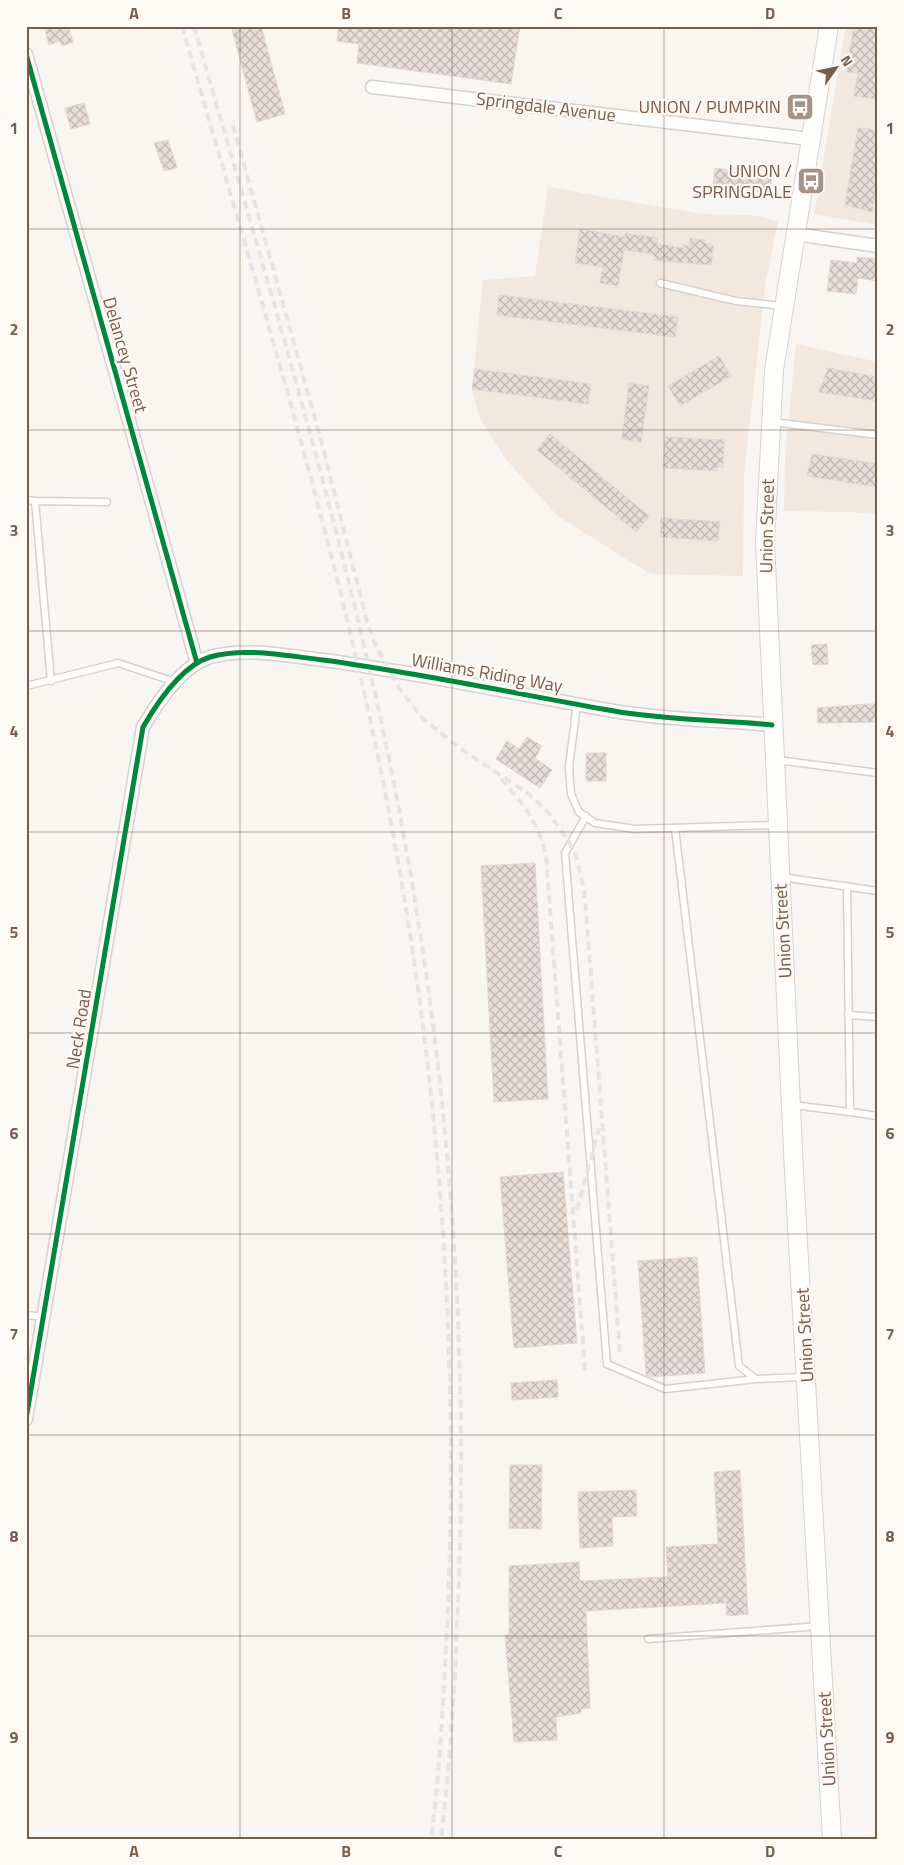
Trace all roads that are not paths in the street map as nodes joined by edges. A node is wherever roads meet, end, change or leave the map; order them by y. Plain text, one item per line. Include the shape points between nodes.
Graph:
1 (829, 26) edge
2 (26, 54) edge
3 (372, 87) dead end
4 (810, 139) junction
5 (795, 234) junction
6 (878, 246) edge
7 (660, 284) dead end
8 (783, 306) junction
9 (771, 422) junction
10 (878, 435) edge
11 (26, 500) edge
12 (35, 501) junction
13 (107, 502) dead end
14 (197, 663) junction
15 (51, 681) junction
16 (175, 682) junction
17 (26, 686) edge
18 (577, 704) junction
19 (772, 725) junction
20 (775, 760) junction
21 (878, 773) edge
22 (586, 816) junction
23 (778, 825) junction
24 (675, 828) junction
25 (780, 877) junction
26 (847, 886) junction
27 (878, 891) edge
28 (848, 1015) junction
29 (878, 1017) edge
30 (791, 1105) junction
31 (850, 1112) junction
32 (878, 1116) edge
33 (26, 1315) edge
34 (44, 1317) junction
35 (807, 1377) junction
36 (756, 1379) junction
37 (26, 1419) edge
38 (821, 1626) junction
39 (648, 1639) dead end
40 (832, 1839) edge

1 - 4 main road, Union Street
2 - 14 street, Delancey Street
3 - 4 street, Springdale Avenue
4 - 5 main road, Union Street
5 - 6 street
5 - 8 main road, Union Street
7 - 8 lane via 736,301
8 - 9 main road, Union Street
9 - 10 lane
9 - 19 main road, Union Street via 765,542
11 - 12 lane
12 - 13 lane
12 - 15 lane
14 - 16 street, Neck Road
14 - 18 street, Williams Riding Way via 209,657 241,653 289,656 386,669
15 - 16 lane via 118,663
15 - 17 lane
16 - 34 street, Neck Road via 164,691 143,727
18 - 19 street, Williams Riding Way via 617,711
18 - 22 lane via 569,767 571,794 579,812
19 - 20 main road, Union Street
20 - 21 lane
20 - 23 main road, Union Street
22 - 24 lane via 595,823 635,829
22 - 36 lane via 565,853 607,1364 664,1388
23 - 24 lane
23 - 25 main road, Union Street
24 - 36 lane via 739,1366
25 - 26 lane
25 - 30 main road, Union Street
26 - 27 lane
26 - 28 lane
28 - 29 lane
28 - 31 lane
30 - 31 lane
30 - 35 main road, Union Street
31 - 32 lane
33 - 34 lane
34 - 37 street, Neck Road
35 - 36 lane
35 - 38 main road, Union Street
38 - 39 lane
38 - 40 main road, Union Street

